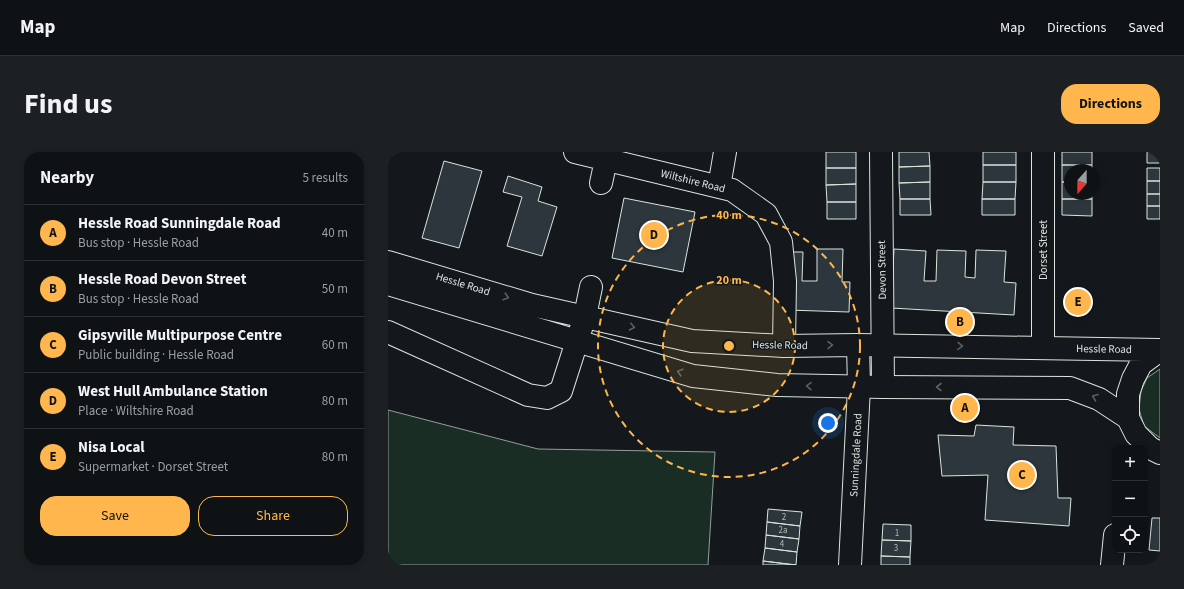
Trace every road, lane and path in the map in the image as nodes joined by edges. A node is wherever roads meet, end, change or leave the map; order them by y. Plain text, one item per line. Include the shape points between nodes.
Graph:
1 (575, 152) edge
2 (725, 152) edge
3 (881, 152) edge
4 (1043, 152) edge
5 (606, 160) junction
6 (601, 183) dead end
7 (719, 187) junction
8 (388, 262) edge
9 (388, 284) edge
10 (591, 287) dead end
11 (585, 316) junction
12 (388, 332) edge
13 (577, 341) junction
14 (858, 345) junction
15 (883, 345) junction
16 (784, 346) junction
17 (1042, 348) junction
18 (1159, 350) edge
19 (859, 387) junction
20 (883, 387) junction
21 (1128, 418) junction
22 (1152, 452) edge
23 (1113, 553) edge
24 (850, 565) edge
25 (1112, 565) edge

1 - 5 main road, Wiltshire Road
2 - 7 main road
3 - 15 main road, Devon Street
4 - 17 main road, Dorset Street
5 - 6 main road
5 - 7 main road, Wiltshire Road
7 - 16 main road, Wiltshire Road via 732,190 766,214 781,242 785,281
8 -> 11 main road, Hessle Road via 532,305
9 - 13 main road, Hessle Road
10 - 11 main road
11 - 13 main road
11 -> 16 main road, Hessle Road via 692,341
12 - 13 main road via 528,395 547,398 561,391
19 -> 13 main road, Hessle Road via 777,385 693,376
14 - 15 main road, Hessle Road
16 -> 14 main road, Hessle Road
14 - 19 main road, Sunningdale Road
15 -> 17 main road, Hessle Road
15 - 20 main road, Devon Street
17 - 18 main road, Hessle Road
18 - 21 main road via 1141,364 1133,379 1128,394
19 - 20 main road, Hessle Road
19 - 24 main road, Sunningdale Road
21 -> 20 main road, Hessle Road via 1099,398 1070,388
21 - 22 main road via 1136,434
23 - 25 main road

